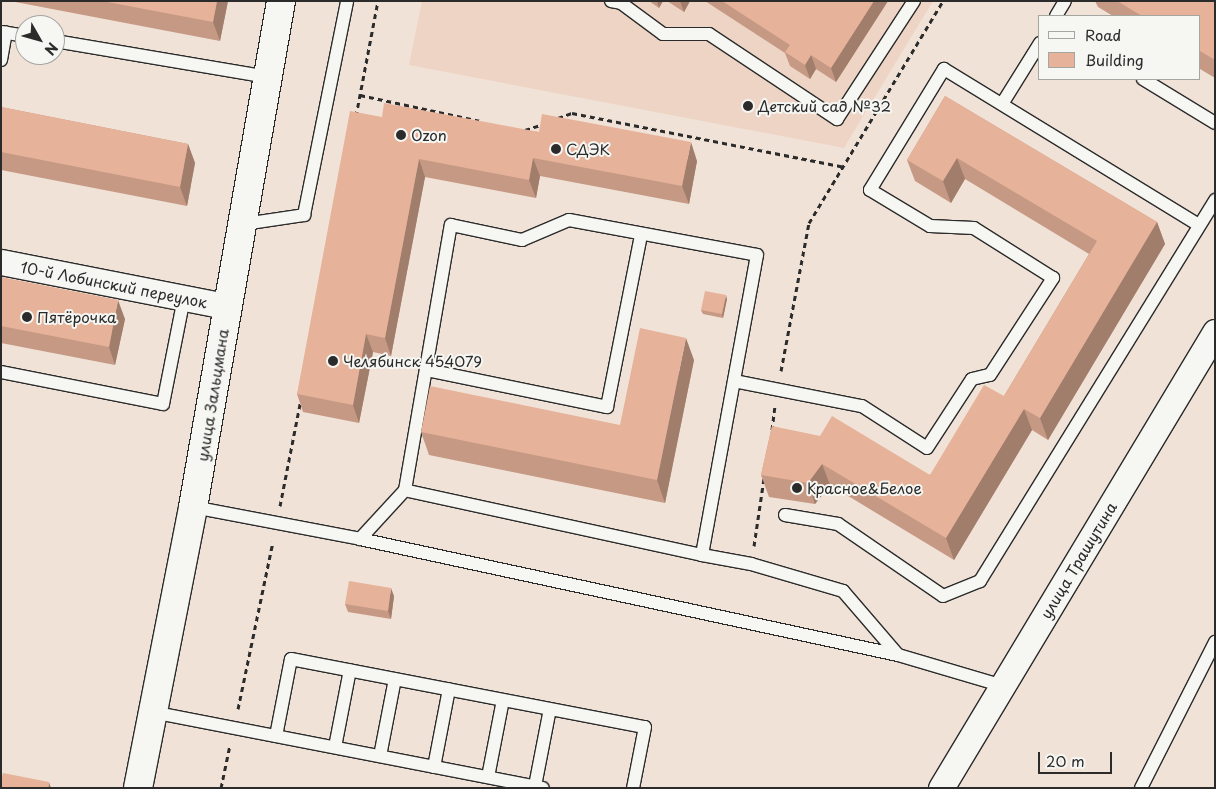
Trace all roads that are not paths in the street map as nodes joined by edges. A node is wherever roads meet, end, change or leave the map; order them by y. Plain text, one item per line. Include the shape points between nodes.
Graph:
1 (281, 1) edge
2 (347, 1) edge
3 (611, 1) edge
4 (914, 1) edge
5 (1065, 1) edge
6 (1057, 15) edge
7 (4, 32) edge
8 (65, 43) edge
9 (1038, 46) edge
10 (1, 60) edge
11 (268, 77) junction
12 (1145, 80) edge
13 (1002, 104) junction
14 (1215, 122) edge
15 (1215, 200) edge
16 (244, 224) junction
17 (1199, 225) junction
18 (641, 235) junction
19 (1, 262) edge
20 (184, 298) junction
21 (226, 306) junction
22 (1215, 332) edge
23 (427, 370) junction
24 (1, 372) edge
25 (734, 381) junction
26 (404, 490) junction
27 (194, 507) junction
28 (785, 515) dead end
29 (360, 538) junction
30 (702, 555) junction
31 (1215, 642) edge
32 (898, 655) junction
33 (350, 670) junction
34 (395, 679) junction
35 (1003, 686) junction
36 (449, 689) junction
37 (503, 700) junction
38 (550, 709) junction
39 (152, 712) junction
40 (276, 736) junction
41 (335, 747) junction
42 (380, 756) junction
43 (434, 767) junction
44 (488, 777) junction
45 (539, 787) edge
46 (138, 788) edge
47 (633, 788) edge
48 (941, 788) edge
49 (1141, 788) edge

1 - 11 street, улица Зальцмана
2 - 16 lane via 304,215
3 - 4 lane via 621,3 663,34 709,34 836,120
5 - 6 lane
7 - 10 lane
8 - 11 lane
9 - 13 lane
11 - 16 street, улица Зальцмана
12 - 14 lane
13 - 17 lane
13 - 25 lane via 944,69 870,190 930,226 974,228 1053,278 990,375 972,379 927,448 862,406
15 - 17 lane
16 - 21 street, улица Зальцмана
17 - 28 lane via 980,581 943,596 838,524
18 - 23 lane via 569,220 522,240 451,225
18 - 23 lane via 606,407
18 - 25 lane via 757,255
19 - 20 street, 10-й Лобинский переулок
20 - 21 street, 10-й Лобинский переулок
20 - 24 lane via 163,404
21 - 27 street, улица Зальцмана
22 - 35 street, улица Трашутина
23 - 26 lane
25 - 30 lane
26 - 29 lane
26 - 30 lane
27 - 29 lane
27 - 39 street, улица Зальцмана
29 - 32 lane
30 - 32 lane via 751,564 843,591
31 - 49 lane
32 - 35 lane
33 - 34 lane
33 - 40 lane via 291,659
33 - 41 lane
34 - 36 lane
34 - 42 lane
35 - 48 street, улица Трашутина
36 - 37 lane
36 - 43 lane
37 - 38 lane
37 - 44 lane
38 - 45 lane
38 - 47 lane via 645,727
39 - 40 lane
39 - 46 street, улица Зальцмана
40 - 41 lane
41 - 42 lane
42 - 43 lane
43 - 44 lane
44 - 45 lane

